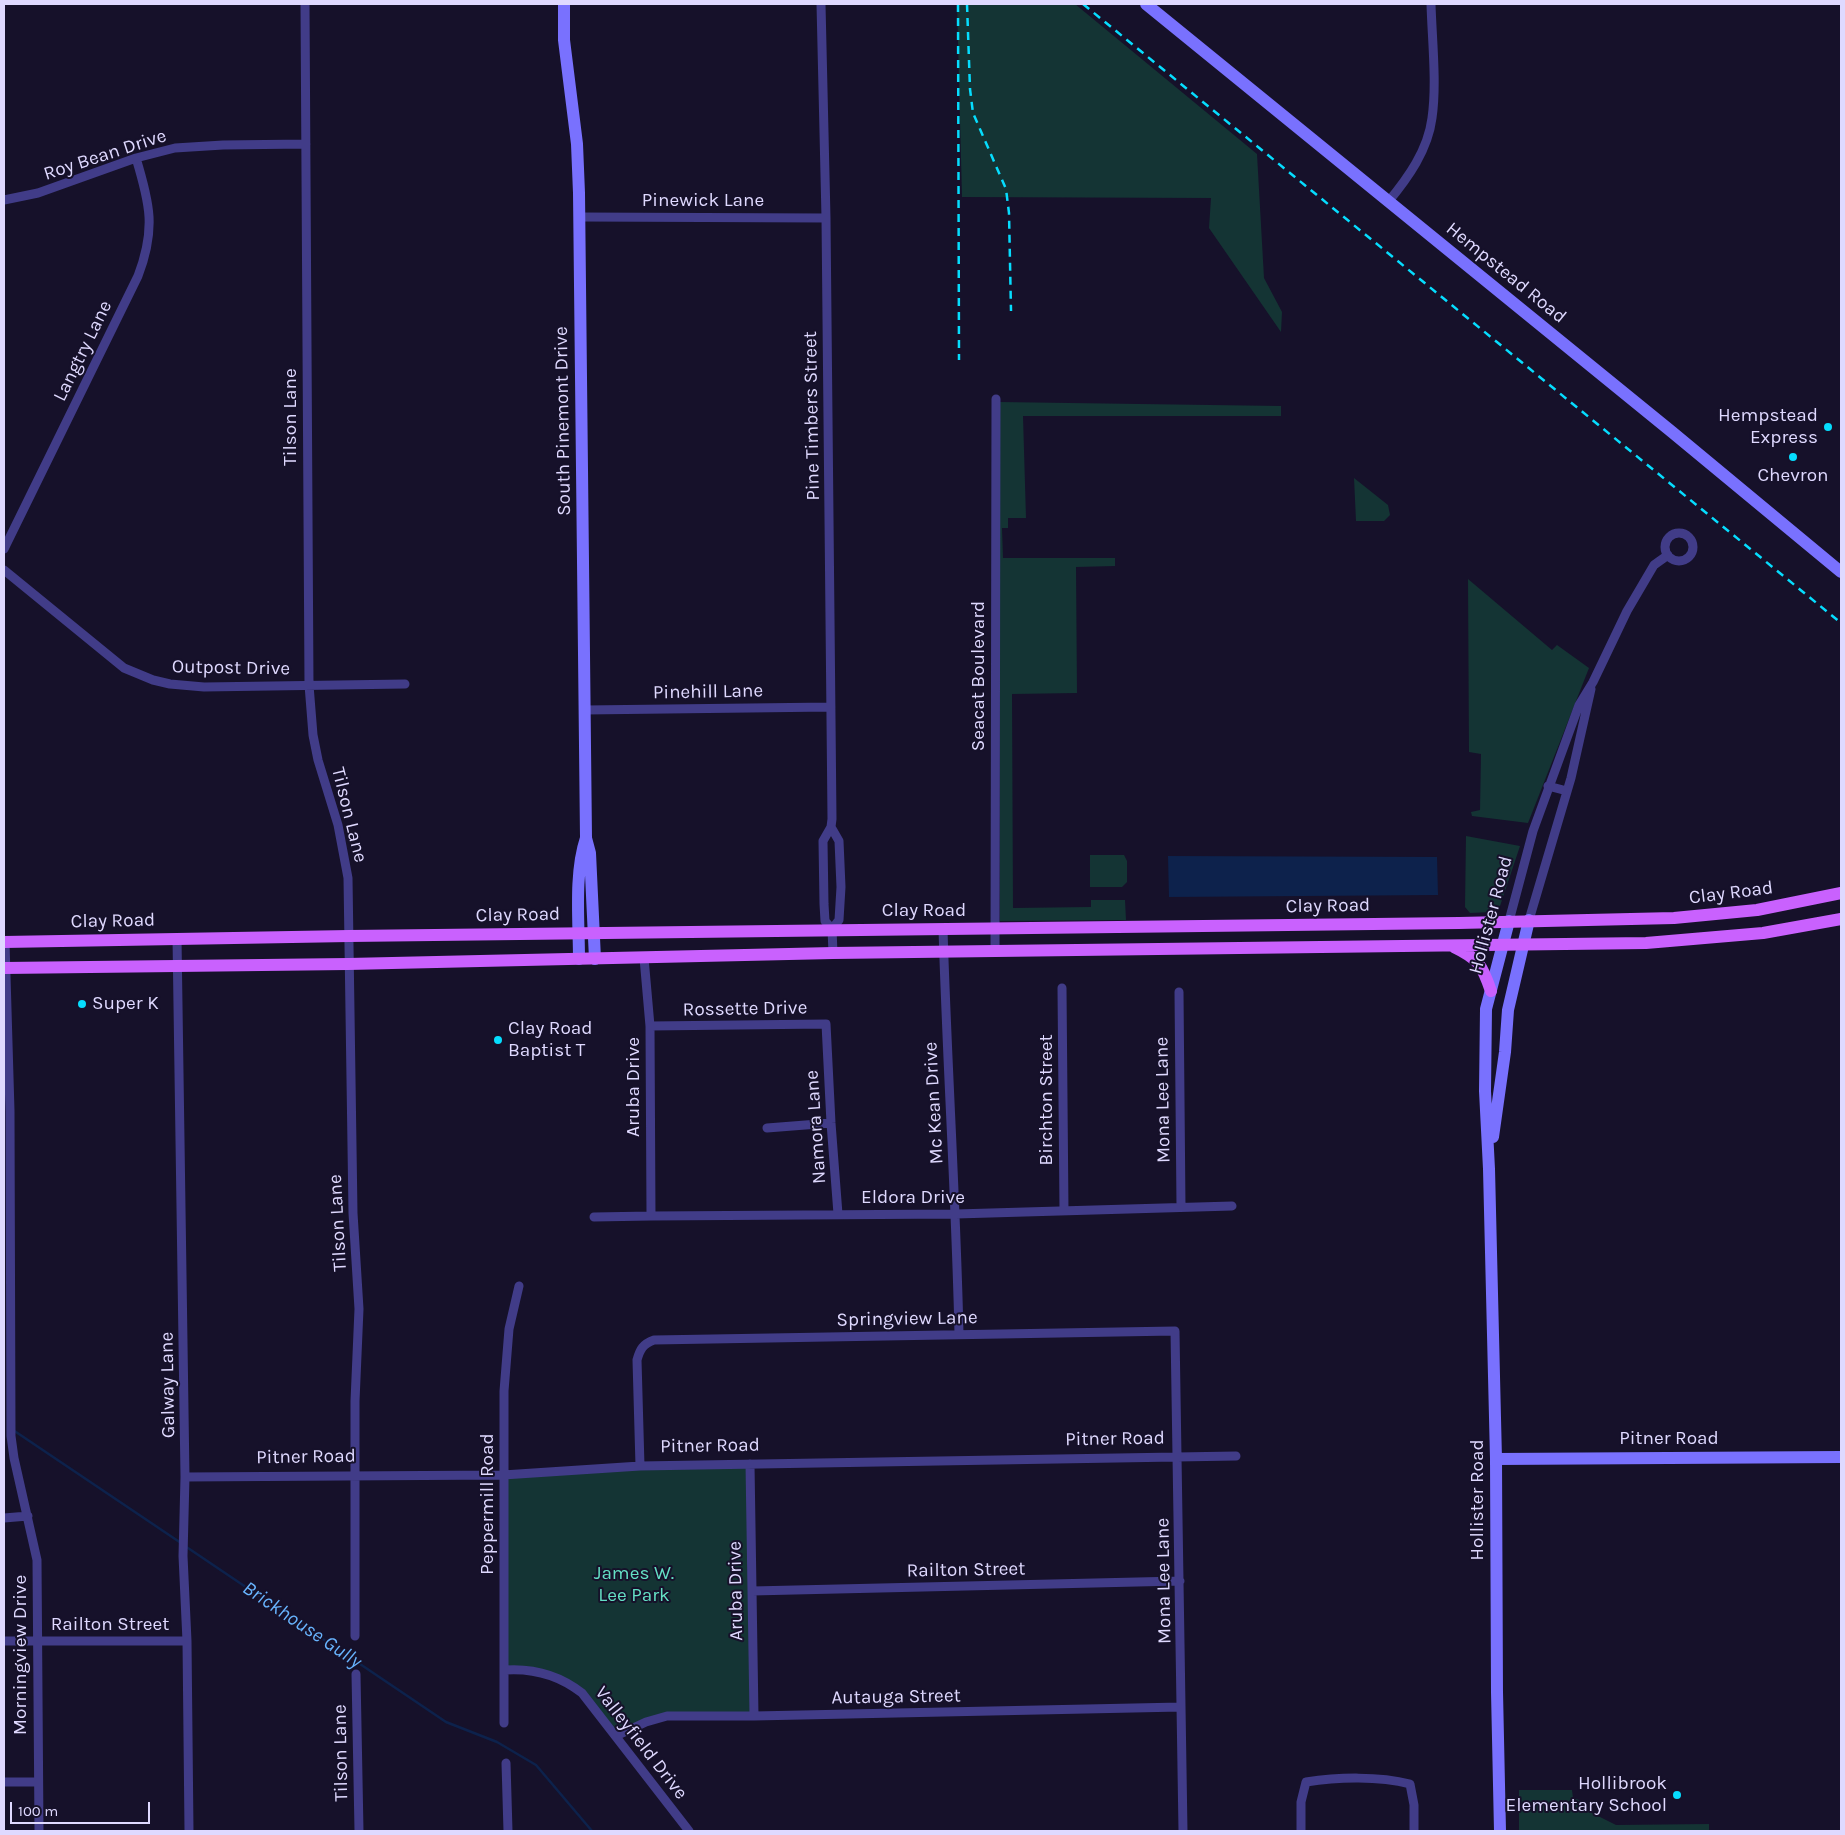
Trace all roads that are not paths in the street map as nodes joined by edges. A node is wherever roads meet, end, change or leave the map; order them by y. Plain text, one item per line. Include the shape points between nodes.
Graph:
1 (304, 4) edge
2 (564, 4) edge
3 (821, 4) edge
4 (1146, 4) edge
5 (1432, 4) edge
6 (306, 144) junction
7 (136, 158) junction
8 (4, 200) edge
9 (1388, 202) junction
10 (580, 217) junction
11 (826, 218) junction
12 (996, 399) dead end
13 (4, 549) edge
14 (1668, 556) dead end
15 (4, 570) edge
16 (1841, 572) edge
17 (1593, 682) junction
18 (405, 684) dead end
19 (310, 685) junction
20 (831, 707) junction
21 (585, 710) junction
22 (1548, 786) junction
23 (1567, 791) junction
24 (831, 827) junction
25 (586, 838) junction
26 (1841, 892) edge
27 (1758, 910) junction
28 (1529, 920) junction
29 (1840, 920) edge
30 (1509, 921) junction
31 (1342, 924) junction
32 (1140, 927) junction
33 (943, 929) junction
34 (995, 929) junction
35 (832, 930) junction
36 (579, 933) junction
37 (594, 933) junction
38 (1763, 933) junction
39 (349, 936) junction
40 (177, 938) junction
41 (4, 942) edge
42 (1503, 944) junction
43 (1523, 944) junction
44 (1449, 945) junction
45 (1343, 946) junction
46 (1140, 950) junction
47 (995, 952) junction
48 (833, 953) junction
49 (943, 953) junction
50 (644, 958) junction
51 (579, 959) junction
52 (595, 959) junction
53 (348, 964) junction
54 (177, 965) junction
55 (5, 968) edge
56 (1062, 988) dead end
57 (1179, 992) dead end
58 (1490, 992) junction
59 (650, 1026) junction
60 (827, 1039) joint
61 (1485, 1051) junction
62 (1505, 1052) junction
63 (7, 1110) edge
64 (831, 1123) junction
65 (767, 1128) dead end
66 (1489, 1169) junction
67 (1232, 1206) dead end
68 (1181, 1207) junction
69 (1064, 1211) junction
70 (838, 1214) junction
71 (956, 1214) junction
72 (651, 1216) junction
73 (594, 1217) dead end
74 (519, 1286) dead end
75 (8, 1302) edge
76 (1175, 1331) joint
77 (959, 1334) junction
78 (1177, 1456) junction
79 (1236, 1456) dead end
80 (1841, 1456) edge
81 (1496, 1459) junction
82 (750, 1464) junction
83 (640, 1466) junction
84 (354, 1475) junction
85 (503, 1475) junction
86 (185, 1477) junction
87 (28, 1516) junction
88 (4, 1518) edge
89 (1180, 1581) junction
90 (752, 1591) junction
91 (355, 1636) dead end
92 (38, 1640) junction
93 (4, 1641) edge
94 (187, 1641) junction
95 (505, 1670) junction
96 (356, 1674) dead end
97 (1181, 1707) junction
98 (754, 1716) junction
99 (504, 1723) dead end
100 (616, 1736) junction
101 (506, 1763) dead end
102 (4, 1782) edge
103 (38, 1782) junction
104 (39, 1831) edge
105 (189, 1831) edge
106 (359, 1831) edge
107 (508, 1831) edge
108 (689, 1831) edge
109 (1183, 1831) edge
110 (1302, 1831) edge
111 (1414, 1831) edge
112 (1500, 1831) edge

1 - 6 street, Tilson Lane
2 - 10 street, South Pinemont Drive via 564,40 577,144
3 - 11 street, Pine Timbers Street
4 - 9 street, Hempstead Road
5 - 9 street via 1432,120 1422,151 1409,176
6 - 7 street, Roy Bean Drive via 199,146 175,148
6 - 19 street, Tilson Lane
7 - 8 street, Roy Bean Drive via 38,193
7 - 13 street, Langtry Lane via 149,209 146,257
9 - 16 street, Hempstead Road
10 - 11 street, Pinewick Lane
10 - 21 street, South Pinemont Drive
11 - 20 street, Pine Timbers Street
12 - 34 street, Seacat Boulevard
14 - 17 street, Hollister Road via 1654,565
15 - 19 street, Outpost Drive via 106,654 138,675 170,684 204,687
17 - 22 street, Hollister Road via 1579,705
17 - 23 street, Hollister Road
18 - 19 street, Outpost Drive
19 - 39 street, Tilson Lane via 313,735 338,825 348,878
20 - 21 street, Pinehill Lane
20 - 24 street, Pine Timbers Street
21 - 25 street, South Pinemont Drive
22 - 23 street
22 - 30 street, Hollister Road
23 - 28 street, Hollister Road
24 - 35 street, Pine Timbers Street via 823,841 825,921
24 - 35 street, Pine Timbers Street via 839,840 841,887 840,920
25 - 36 street, South Pinemont Drive via 581,853
25 - 37 street, South Pinemont Drive via 590,853
26 - 27 main road, Clay Road
27 - 28 main road, Clay Road via 1674,918
27 - 38 main road
28 - 30 main road, Clay Road
28 - 43 street, Hollister Road
29 - 38 main road
30 - 31 main road, Clay Road
30 - 42 street, Hollister Road
31 - 32 main road, Clay Road
31 - 45 main road
32 - 34 main road, Clay Road
32 - 46 main road
33 - 34 main road, Clay Road
33 - 35 main road, Clay Road
33 - 49 street, Mc Kean Drive
34 - 47 street, Seacat Boulevard
35 - 37 main road, Clay Road
35 - 48 street, Pine Timbers Street
36 - 37 main road, Clay Road
36 - 39 main road, Clay Road
36 - 51 street, South Pinemont Drive
37 - 52 street, South Pinemont Drive
38 - 43 main road via 1646,943
39 - 40 main road, Clay Road
39 - 53 street, Tilson Lane
40 - 41 main road, Clay Road
40 - 54 street, Galway Lane
41 - 55 street, Morningview Drive
42 - 43 main road
42 - 44 main road
42 - 58 street, Hollister Road
43 - 62 street, Hollister Road via 1508,1010
44 - 45 main road
44 - 58 main road via 1471,955 1484,972
45 - 46 main road
46 - 47 main road
47 - 49 main road
48 - 49 main road
48 - 50 main road
49 - 71 street, Mc Kean Drive
50 - 52 main road
50 - 59 street, Aruba Drive
51 - 52 main road
51 - 53 main road
53 - 54 main road
53 - 84 street, Tilson Lane via 353,1212 359,1309
54 - 55 main road
54 - 86 street, Galway Lane
55 - 63 street, Morningview Drive
56 - 69 street, Birchton Street
57 - 68 street, Mona Lee Lane
58 - 61 street, Hollister Road
59 - 60 street, Rossette Drive via 826,1024
59 - 72 street, Aruba Drive
60 - 64 street, Namora Lane
61 - 62 street
61 - 66 street, Hollister Road
62 - 66 street, Hollister Road
63 - 75 street, Morningview Drive
64 - 65 street
64 - 70 street, Namora Lane
66 - 81 street, Hollister Road
67 - 68 street, Eldora Drive
68 - 69 street, Eldora Drive
69 - 71 street, Eldora Drive
70 - 71 street, Eldora Drive
70 - 72 street, Eldora Drive
71 - 77 street, Mc Kean Drive
72 - 73 street, Eldora Drive
74 - 85 street, Peppermill Road via 509,1328
75 - 87 street, Morningview Drive via 11,1436
76 - 77 street, Springview Lane
76 - 78 street, Mona Lee Lane
77 - 83 street, Springview Lane via 654,1340 642,1347 637,1360
78 - 79 street, Pitner Road
78 - 82 street, Pitner Road
78 - 89 street, Mona Lee Lane
80 - 81 street, Pitner Road
81 - 112 street, Hollister Road
82 - 83 street, Pitner Road
82 - 90 street, Aruba Drive
83 - 85 street, Pitner Road
84 - 85 street, Pitner Road
84 - 86 street, Pitner Road
84 - 91 street, Tilson Lane
85 - 95 street, Peppermill Road
86 - 94 street, Galway Lane via 183,1556
87 - 88 street
87 - 92 street, Morningview Drive via 37,1560
89 - 90 street, Railton Street
89 - 97 street, Mona Lee Lane
90 - 98 street, Aruba Drive
92 - 93 street, Railton Street
92 - 94 street, Railton Street
92 - 103 street, Morningview Drive
94 - 105 street, Galway Lane
95 - 99 street, Peppermill Road
95 - 100 street, Valleyfield Drive via 550,1674 571,1684 582,1692
96 - 106 street, Tilson Lane
97 - 98 street, Autauga Street
97 - 109 street, Mona Lee Lane
98 - 100 street, Autauga Street via 667,1716
100 - 108 street, Valleyfield Drive
101 - 107 street
102 - 103 street
103 - 104 street, Morningview Drive
110 - 111 street via 1301,1802 1306,1782 1390,1779 1410,1784

